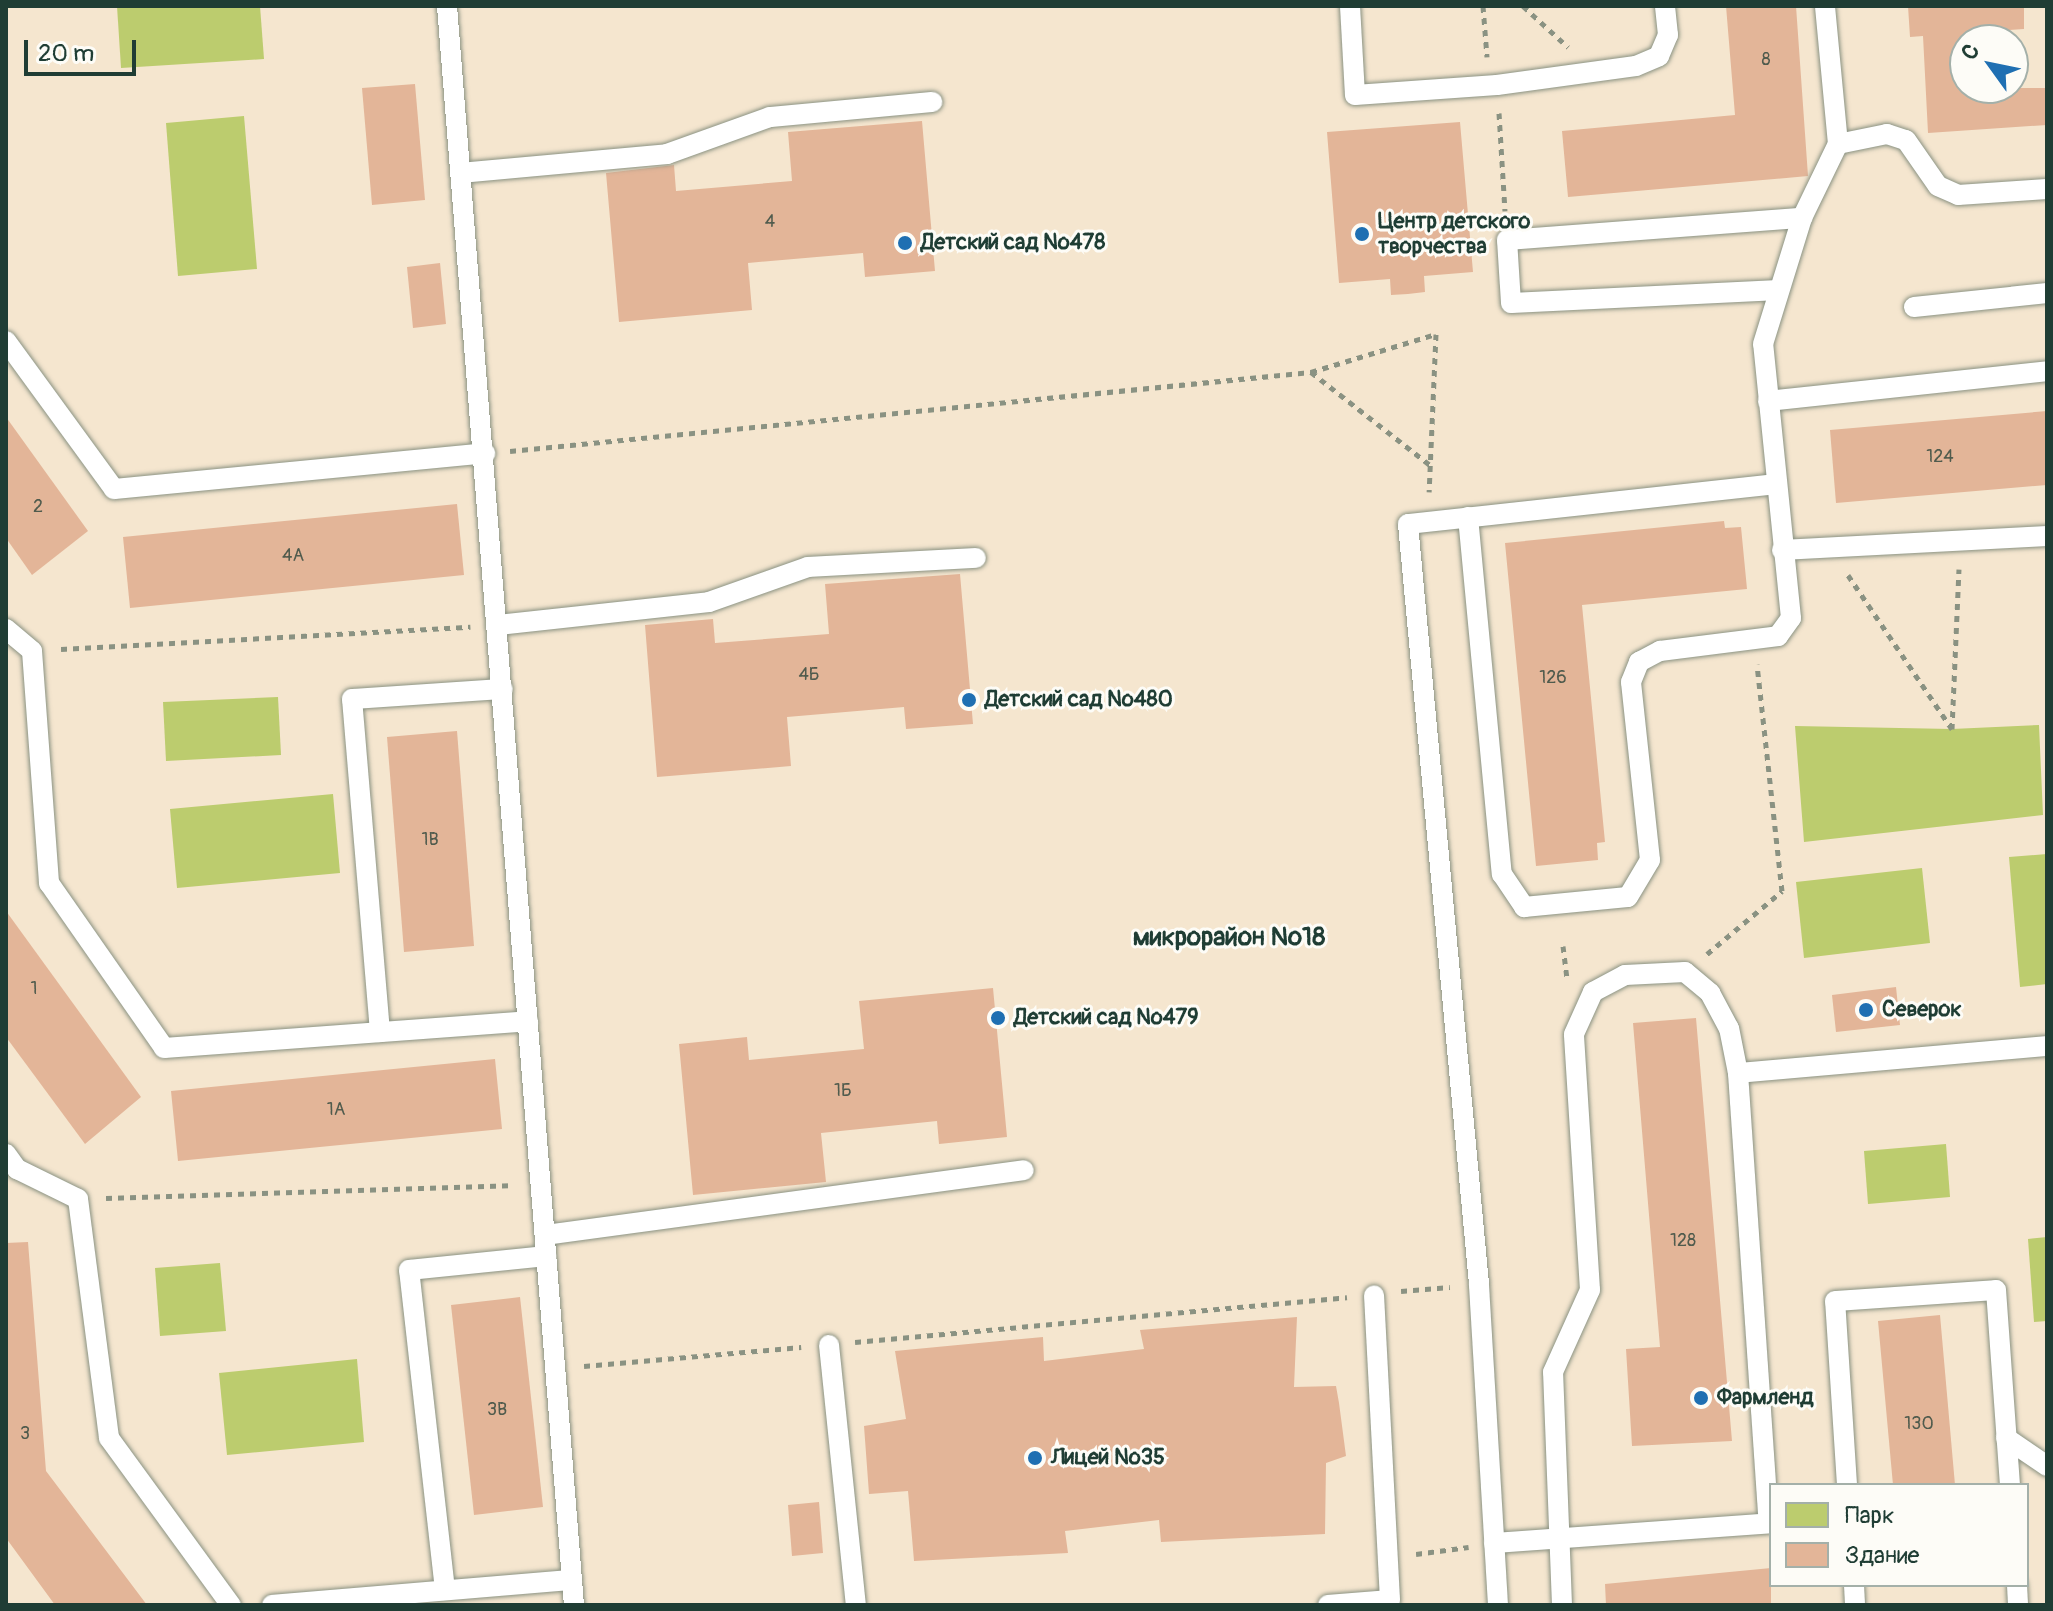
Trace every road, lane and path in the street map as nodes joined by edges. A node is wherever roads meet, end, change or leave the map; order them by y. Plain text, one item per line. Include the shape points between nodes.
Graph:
1 (447, 6) edge
2 (1350, 6) edge
3 (1483, 6) edge
4 (1523, 6) edge
5 (1665, 6) edge
6 (1825, 6) edge
7 (1595, 72) junction
8 (1493, 85) junction
9 (932, 102) dead end
10 (1838, 144) junction
11 (460, 173) junction
12 (2047, 189) edge
13 (1802, 218) junction
14 (1507, 240) junction
15 (1779, 290) junction
16 (2047, 293) edge
17 (1914, 307) dead end
18 (6, 341) edge
19 (2047, 371) edge
20 (1311, 372) junction
21 (1768, 401) junction
22 (485, 453) junction
23 (1430, 465) junction
24 (1776, 484) junction
25 (1468, 517) junction
26 (1428, 521) junction
27 (2047, 536) edge
28 (1961, 541) junction
29 (1830, 548) junction
30 (1782, 550) junction
31 (976, 558) dead end
32 (498, 625) junction
33 (6, 629) edge
34 (1755, 639) junction
35 (32, 651) junction
36 (503, 689) junction
37 (1685, 972) junction
38 (528, 1021) junction
39 (380, 1032) junction
40 (2047, 1046) edge
41 (1738, 1073) junction
42 (10, 1164) edge
43 (1024, 1170) dead end
44 (541, 1184) junction
45 (78, 1199) junction
46 (545, 1235) junction
47 (546, 1256) junction
48 (1479, 1284) junction
49 (1374, 1295) junction
50 (829, 1345) junction
51 (555, 1368) junction
52 (2006, 1438) junction
53 (2047, 1466) edge
54 (1847, 1483) edge
55 (2010, 1483) edge
56 (1769, 1509) edge
57 (1769, 1523) edge
58 (1558, 1539) junction
59 (1494, 1543) junction
60 (1388, 1558) junction
61 (572, 1580) junction
62 (445, 1590) junction
63 (231, 1605) edge
64 (272, 1605) edge
65 (574, 1605) edge
66 (856, 1605) edge
67 (1328, 1605) edge
68 (1498, 1605) edge
69 (1562, 1605) edge

1 - 11 lane
2 - 8 lane via 1355,95
3 - 8 path
4 - 7 path
5 - 7 lane via 1668,35 1659,56 1636,66
6 - 10 lane
7 - 8 lane
8 - 14 path
9 - 11 lane via 770,117 667,154
10 - 12 lane via 1887,134 1906,140 1938,186 1958,195
10 - 13 lane
11 - 22 lane
13 - 14 lane
13 - 15 lane
14 - 15 lane via 1511,303
15 - 21 lane via 1763,344
16 - 17 lane
18 - 22 lane via 114,489
19 - 21 lane
20 - 22 path
20 - 23 path
20 - 23 path via 1436,334
21 - 24 lane
22 - 32 lane
23 - 26 path
24 - 25 lane
24 - 30 lane
25 - 26 lane
25 - 34 lane via 1502,874 1524,907 1628,897 1650,860 1631,682 1639,662 1660,651
26 - 48 lane via 1408,524
27 - 28 lane
28 - 29 lane
28 - 29 path via 1952,729
29 - 30 lane
30 - 34 lane via 1791,618 1778,636
31 - 32 lane via 808,567 709,602
32 - 35 path
32 - 36 lane
33 - 35 lane
34 - 37 path via 1782,891
35 - 39 lane via 49,883 164,1048
36 - 38 lane
36 - 39 lane via 352,699
37 - 41 lane via 1710,993 1729,1028
37 - 58 lane via 1625,975 1593,992 1574,1034 1590,1290 1553,1372
38 - 39 lane
38 - 44 lane
40 - 41 lane
41 - 56 lane
42 - 45 lane
43 - 46 lane
44 - 45 path
44 - 46 lane
45 - 63 lane via 109,1438
46 - 47 lane
47 - 51 lane
47 - 62 lane via 409,1270
48 - 49 path
48 - 59 lane
49 - 50 path
49 - 60 lane
50 - 51 path
50 - 66 lane
51 - 61 lane
52 - 53 lane
52 - 54 lane via 1996,1290 1835,1301
52 - 55 lane
57 - 58 lane
58 - 59 lane
58 - 69 lane
59 - 60 path
59 - 68 lane
60 - 67 lane via 1390,1600
61 - 62 lane
61 - 65 lane
62 - 64 lane

